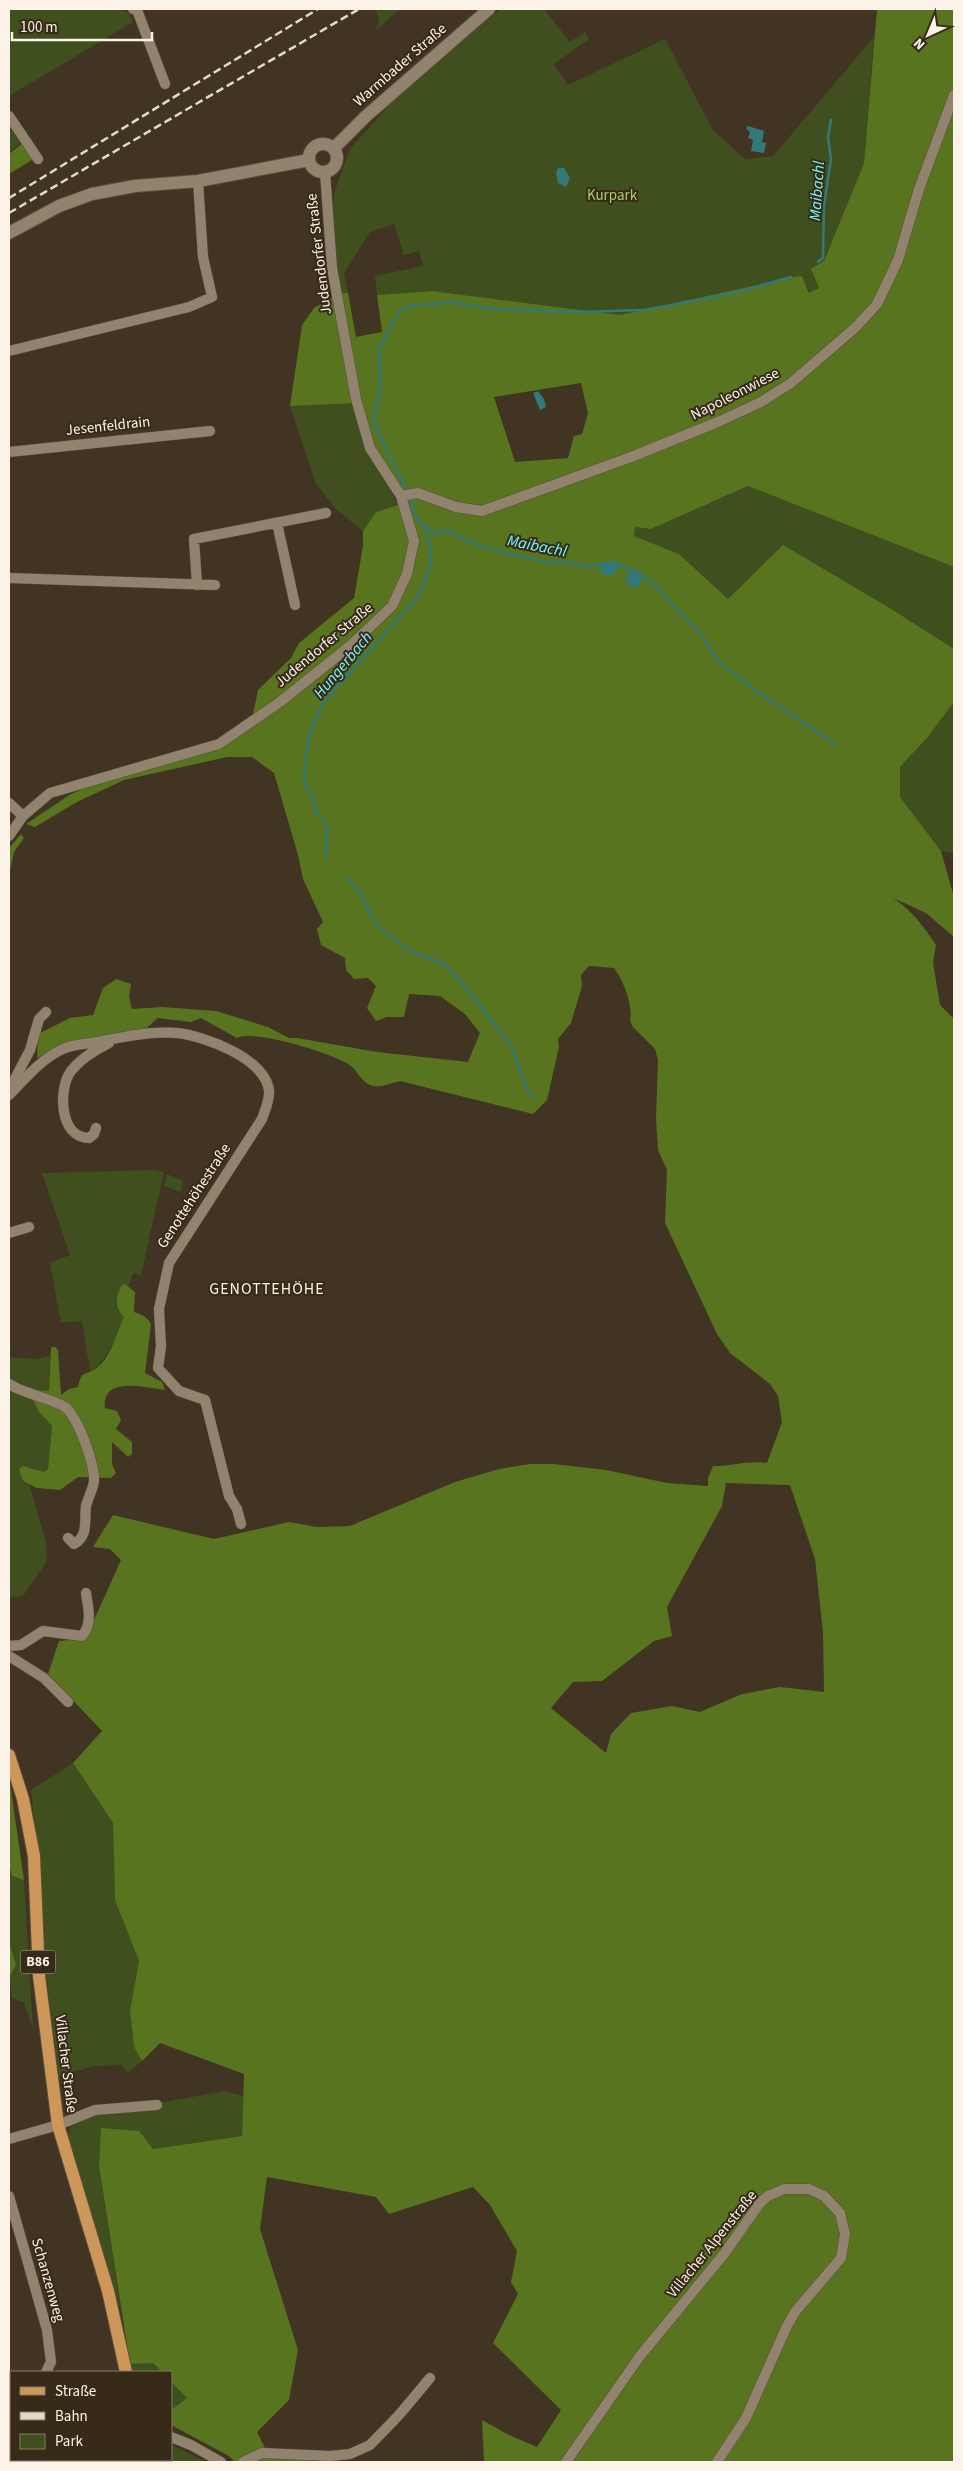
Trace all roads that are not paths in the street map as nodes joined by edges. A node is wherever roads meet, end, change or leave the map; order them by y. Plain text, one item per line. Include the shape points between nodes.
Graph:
1 (133, 9) edge
2 (489, 9) edge
3 (164, 84) dead end
4 (954, 95) edge
5 (9, 116) edge
6 (334, 148) junction
7 (38, 159) dead end
8 (309, 160) junction
9 (325, 172) junction
10 (198, 181) junction
11 (9, 233) edge
12 (9, 351) edge
13 (210, 431) dead end
14 (9, 452) edge
15 (406, 495) junction
16 (326, 513) dead end
17 (277, 523) junction
18 (9, 578) edge
19 (197, 585) junction
20 (215, 585) dead end
21 (295, 606) dead end
22 (9, 803) edge
23 (23, 816) junction
24 (9, 836) edge
25 (46, 1012) dead end
26 (119, 1038) junction
27 (9, 1090) edge
28 (9, 1095) edge
29 (96, 1128) dead end
30 (29, 1228) dead end
31 (9, 1233) edge
32 (9, 1384) edge
33 (241, 1524) dead end
34 (68, 1538) dead end
35 (86, 1593) dead end
36 (9, 1646) edge
37 (9, 1656) edge
38 (68, 1702) dead end
39 (9, 1755) edge
40 (157, 2105) dead end
41 (58, 2125) junction
42 (9, 2139) edge
43 (9, 2196) edge
44 (46, 2371) edge
45 (126, 2371) edge
46 (430, 2378) dead end
47 (172, 2437) edge
48 (221, 2462) edge
49 (243, 2462) edge
50 (566, 2462) edge
51 (717, 2462) edge

1 - 3 street via 137,10
2 - 6 street, Warmbader Straße via 364,117
4 - 15 street, Napoleonwiese via 919,190 898,260 877,304 856,327 791,383 718,422 482,511 456,507 418,493
5 - 7 street
6 - 8 street via 326,144 317,145
6 - 9 street via 337,162
8 - 9 street via 316,170
8 - 10 street
9 - 15 street, Judendorfer Straße via 332,268 356,399 370,448
10 - 11 street via 135,186 92,194 59,206
10 - 12 street via 203,257 212,297 189,307
13 - 14 street, Jesenfeldrain
15 - 23 street, Judendorfer Straße via 414,541 407,574 392,606 350,646 280,702 220,744 50,794
16 - 17 street
17 - 19 street via 194,539
17 - 21 street
18 - 19 street
19 - 20 street
22 - 23 street
23 - 24 street, Judendorfer Straße
25 - 27 street via 39,1019 30,1050
26 - 28 street, Genottehöhestraße via 63,1048 42,1062
26 - 29 street, Genottehöhestraße via 80,1060 64,1087 64,1107 72,1130 89,1138
26 - 33 street, Genottehöhestraße via 165,1033 197,1037 252,1063 267,1084 268,1098 259,1126 172,1256 159,1309 161,1346 158,1368 179,1391 205,1400 229,1496
30 - 31 street
32 - 34 street via 64,1406 78,1424 94,1472 94,1482 86,1506 86,1529 74,1544
35 - 36 street via 90,1620 82,1636 43,1631 21,1645
37 - 38 street via 44,1678
39 - 41 main road, Villacher Straße / B86 via 34,1856 39,1976
40 - 41 street via 95,2110
41 - 42 street
41 - 45 main road, Villacher Straße / B86 via 108,2291
43 - 44 street, Schanzenweg via 47,2330 51,2362
46 - 49 street via 399,2415 366,2446 350,2454 262,2453
47 - 48 street
50 - 51 street, Villacher Alpenstraße via 640,2356 724,2254 760,2203 784,2188 809,2189 824,2196 840,2213 845,2234 842,2258 805,2300 786,2328 757,2396

